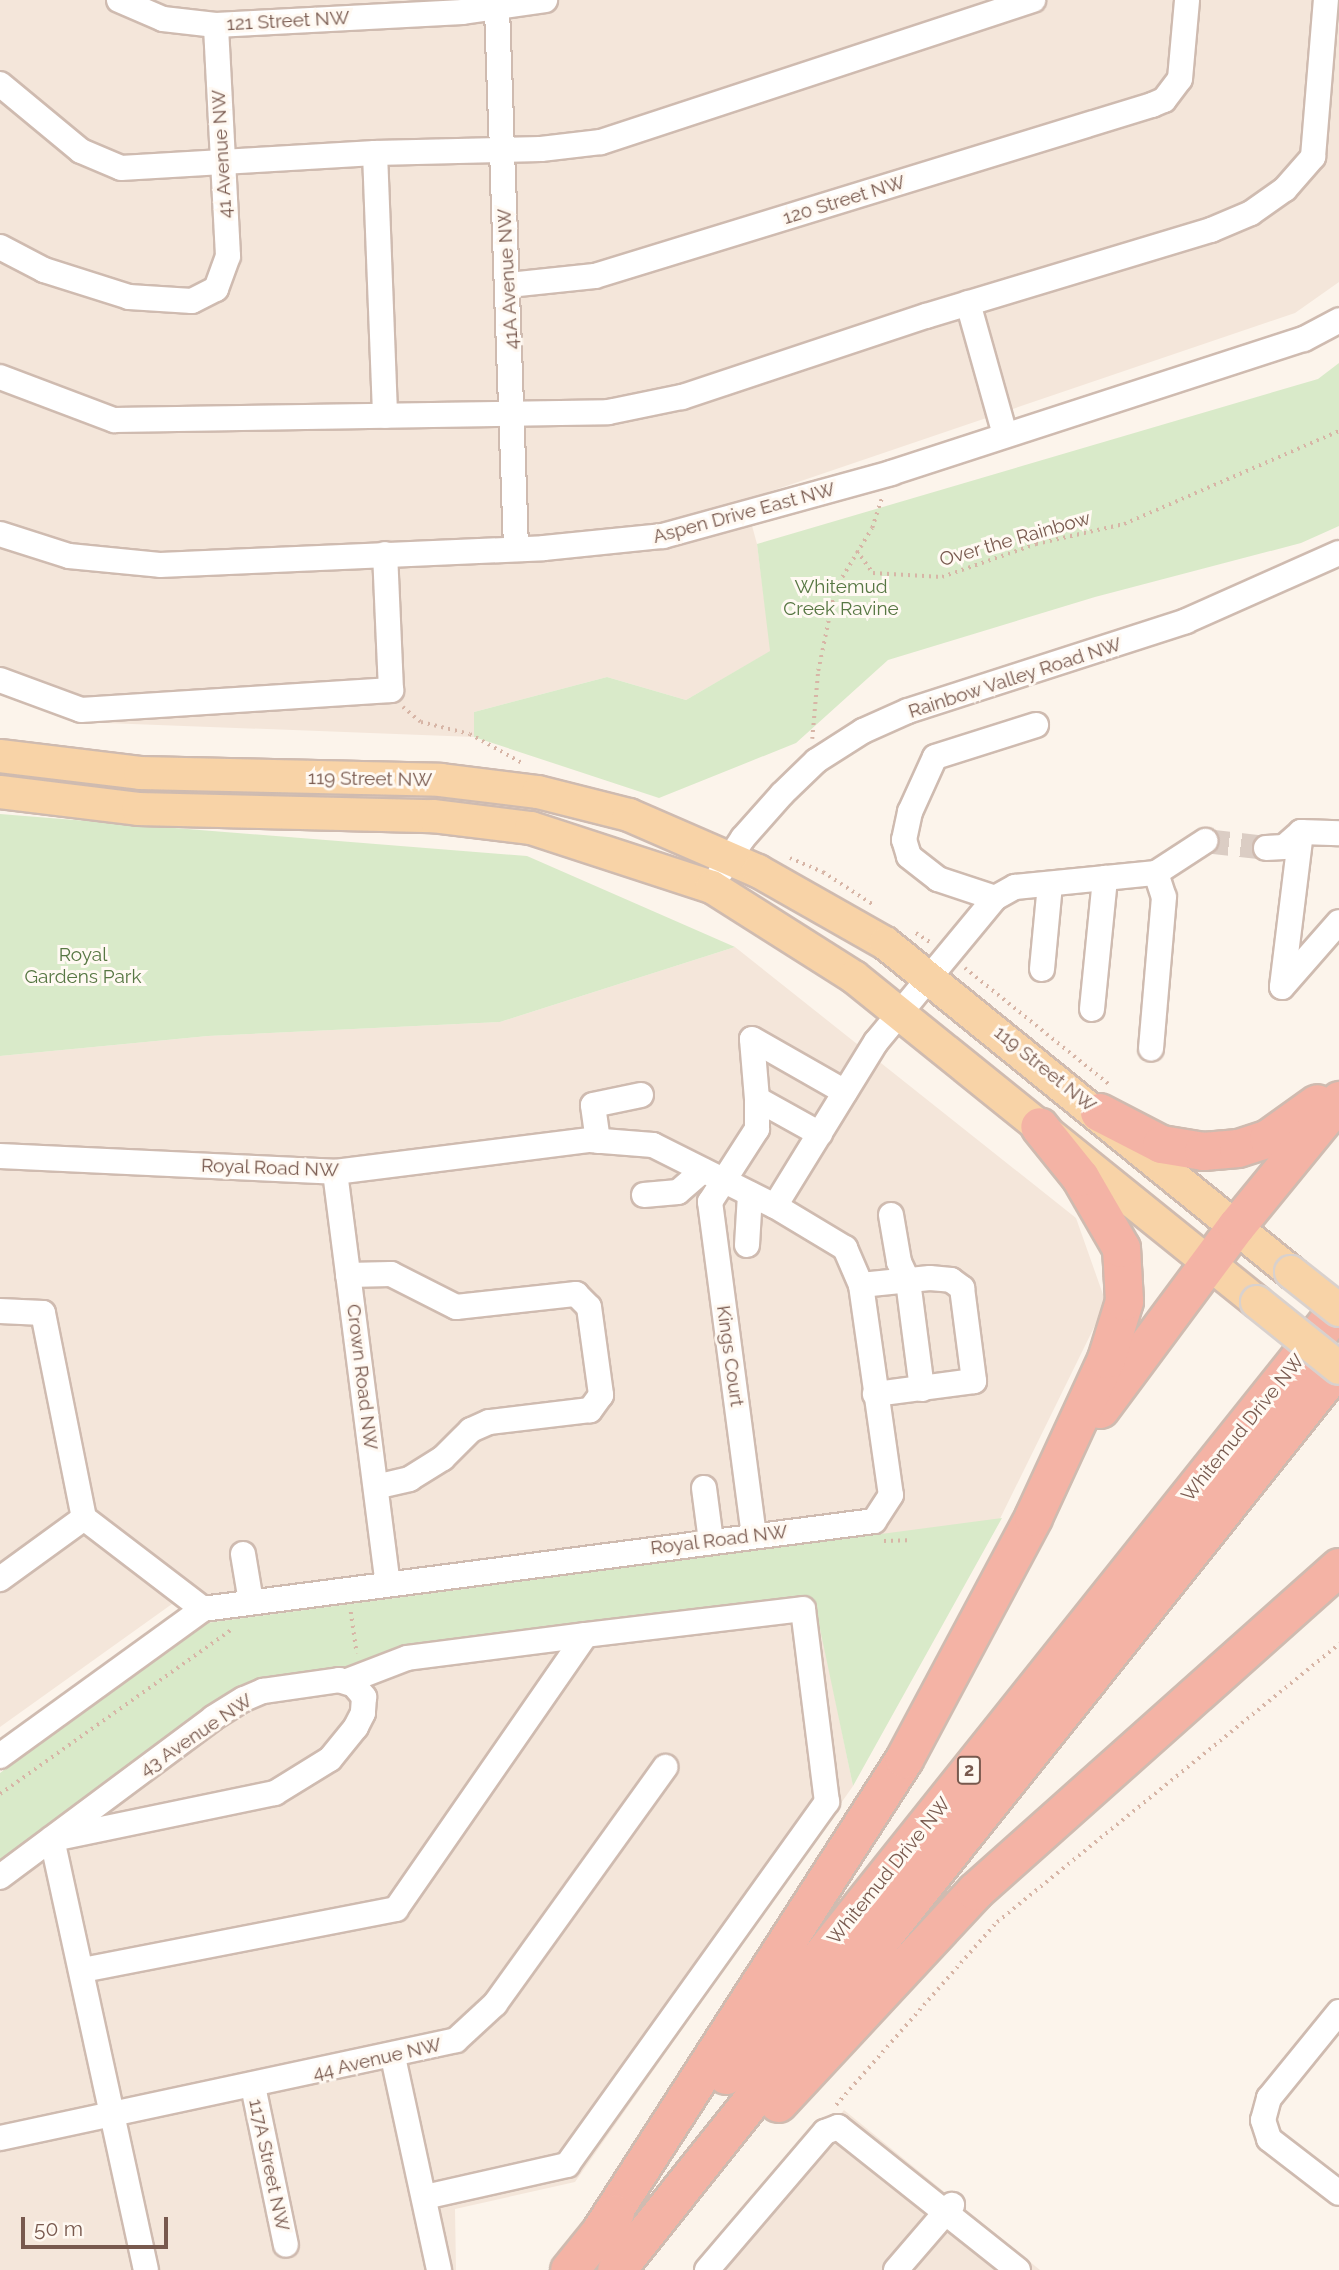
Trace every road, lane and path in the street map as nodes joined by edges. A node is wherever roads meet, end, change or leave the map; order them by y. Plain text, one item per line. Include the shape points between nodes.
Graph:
1 (118, 0) edge
2 (545, 0) edge
3 (1033, 0) edge
4 (1186, 0) edge
5 (1326, 0) edge
6 (497, 9) junction
7 (216, 25) junction
8 (0, 84) edge
9 (501, 150) junction
10 (374, 153) junction
11 (221, 161) junction
12 (0, 247) edge
13 (509, 285) junction
14 (968, 303) junction
15 (1339, 320) edge
16 (0, 377) edge
17 (514, 413) junction
18 (385, 415) junction
19 (1339, 431) edge
20 (1005, 435) junction
21 (891, 473) junction
22 (0, 534) edge
23 (516, 549) junction
24 (857, 551) junction
25 (1339, 553) edge
26 (385, 554) junction
27 (0, 680) edge
28 (391, 690) junction
29 (1036, 725) dead end
30 (812, 744) dead end
31 (0, 755) edge
32 (534, 771) dead end
33 (0, 792) edge
34 (1301, 832) junction
35 (1339, 833) edge
36 (1205, 841) tunnel mouth
37 (1266, 848) tunnel mouth
38 (730, 858) junction
39 (1156, 873) junction
40 (1105, 878) junction
41 (1050, 884) junction
42 (712, 887) junction
43 (995, 898) junction
44 (1339, 922) edge
45 (1042, 969) dead end
46 (928, 976) junction
47 (1092, 1009) dead end
48 (898, 1013) junction
49 (1151, 1048) dead end
50 (1339, 1079) edge
51 (845, 1092) junction
52 (641, 1095) dead end
53 (757, 1099) junction
54 (1339, 1100) edge
55 (1099, 1112) junction
56 (1039, 1126) junction
57 (820, 1134) junction
58 (598, 1141) junction
59 (0, 1156) edge
60 (335, 1172) junction
61 (713, 1175) junction
62 (750, 1194) junction
63 (644, 1195) dead end
64 (775, 1206) junction
65 (891, 1215) dead end
66 (1236, 1226) junction
67 (747, 1245) dead end
68 (1210, 1262) junction
69 (348, 1275) junction
70 (908, 1281) junction
71 (862, 1284) junction
72 (1339, 1309) edge
73 (0, 1311) edge
74 (1339, 1367) edge
75 (922, 1389) junction
76 (875, 1394) junction
77 (376, 1488) junction
78 (704, 1488) dead end
79 (1033, 1517) junction
80 (84, 1518) junction
81 (754, 1536) junction
82 (908, 1540) dead end
83 (710, 1541) junction
84 (874, 1542) dead end
85 (243, 1554) dead end
86 (1339, 1567) edge
87 (0, 1579) edge
88 (1339, 1581) edge
89 (388, 1583) junction
90 (251, 1602) junction
91 (1299, 1605) junction
92 (204, 1609) junction
93 (365, 1610) dead end
94 (351, 1612) junction
95 (338, 1613) dead end
96 (238, 1627) dead end
97 (586, 1635) junction
98 (1339, 1644) edge
99 (353, 1671) junction
100 (0, 1756) edge
101 (665, 1767) dead end
102 (0, 1794) edge
103 (52, 1839) junction
104 (0, 1877) edge
105 (83, 1970) junction
106 (1339, 2012) edge
107 (393, 2057) junction
108 (253, 2086) junction
109 (832, 2110) dead end
110 (113, 2115) junction
111 (0, 2138) edge
112 (1339, 2193) edge
113 (425, 2197) junction
114 (950, 2208) junction
115 (599, 2233) junction
116 (286, 2245) dead end
117 (623, 2260) edge
118 (146, 2270) edge
119 (439, 2270) edge
120 (569, 2270) edge
121 (707, 2270) edge
122 (896, 2270) edge
123 (1018, 2270) edge

1 - 7 street, 121 Street NW via 163,19
2 - 6 street, 121 Street NW
3 - 9 street via 601,142
4 - 13 street, 120 Street NW via 1183,66 1173,91 1152,105 595,276
5 - 14 street via 1313,157 1285,189 1251,213 1211,230
6 - 7 street, 121 Street NW
6 - 9 street, 41A Avenue NW
7 - 11 street, 41 Avenue NW
8 - 11 street via 81,151 121,168
9 - 10 street
9 - 13 street, 41A Avenue NW
10 - 11 street
10 - 18 street
11 - 12 street, 41 Avenue NW via 228,256 222,282 199,300 129,297 44,270
13 - 17 street, 41A Avenue NW
14 - 17 street via 682,397 608,412
14 - 20 street
15 - 20 street, Aspen Drive East NW via 1304,339
16 - 18 street via 114,420
17 - 18 street
17 - 23 street, 41A Avenue NW
19 - 24 path, Over the Rainbow via 1124,524 1036,544 942,577 873,573
20 - 21 street, Aspen Drive East NW
21 - 23 street, Aspen Drive East NW via 663,536
21 - 24 path via 872,528
22 - 26 street, Aspen Drive East NW via 56,553 128,564
23 - 26 street, Aspen Drive East NW
24 - 30 path via 835,589 830,610
25 - 38 street, Rainbow Valley Road NW via 1186,621 908,711 863,731 816,761 751,828
26 - 28 street
27 - 28 street via 81,710
28 - 32 path via 421,722 470,734
29 - 43 street via 935,757 910,812 904,840 909,856 938,879
31 - 38 main road, 119 Street NW via 140,773 440,780 538,792 629,815
33 - 42 main road, 119 Street NW via 138,809 433,816 531,828
34 - 35 street
34 - 37 street via 1284,848
34 - 44 street via 1282,987
36 - 39 street
38 - 42 street
38 - 46 main road, 119 Street NW via 811,898
39 - 40 street
39 - 49 street via 1164,897
40 - 41 street
40 - 47 street
41 - 43 street via 1015,887
41 - 45 street
42 - 48 main road, 119 Street NW via 798,938
43 - 46 street via 958,948
46 - 48 street
46 - 55 main road, 119 Street NW
48 - 51 street
48 - 56 main road, 119 Street NW
50 - 55 highway via 1284,1130 1225,1150 1161,1144
51 - 53 street via 752,1039
51 - 57 street
52 - 58 street via 593,1105
53 - 57 street
53 - 61 street via 757,1129
54 - 66 highway
55 - 66 main road, 119 Street NW
56 - 68 main road, 119 Street NW
56 - 79 highway via 1080,1177 1121,1248 1124,1301 1106,1359
57 - 64 street
58 - 60 street, Royal Road NW
58 - 61 street, Royal Road NW via 653,1145
59 - 60 street, Royal Road NW
60 - 69 street, Crown Road NW
61 - 62 street, Royal Road NW
61 - 63 street via 678,1192
61 - 81 street, Kings Court via 710,1202
62 - 64 street, Royal Road NW
62 - 67 street
64 - 71 street, Royal Road NW via 845,1248
65 - 70 street via 899,1262
66 - 68 highway
66 - 72 main road, 119 Street NW, bridge
68 - 74 main road, 119 Street NW, bridge
68 - 79 highway via 1092,1420
69 - 77 street, Crown Road NW
69 - 77 street via 391,1274 456,1307 576,1294 589,1307 601,1395 590,1410 489,1422 471,1430 443,1458 410,1479
70 - 71 street
70 - 75 street
70 - 75 street via 951,1280 962,1288 964,1301 974,1381
71 - 76 street, Royal Road NW
72 - 115 highway, Whitemud Drive NW / 2
73 - 80 street via 43,1313
74 - 117 highway, Whitemud Drive NW / 2
75 - 76 street
76 - 81 street, Royal Road NW via 891,1495 874,1521
77 - 89 street, Crown Road NW
78 - 83 street
79 - 115 highway via 905,1759
80 - 87 street
80 - 92 street
81 - 83 street, Royal Road NW
82 - 84 path
83 - 89 street, Royal Road NW
85 - 90 street
86 - 91 highway
88 - 91 highway
89 - 90 street, Royal Road NW
90 - 92 street, Royal Road NW
91 - 117 highway via 1094,1781 975,1891 749,2135
92 - 100 street
93 - 94 path
94 - 95 path
94 - 99 path
96 - 102 path via 214,1638
97 - 99 street via 408,1658
97 - 105 street via 396,1909
97 - 113 street via 803,1609 827,1802 567,2165
98 - 109 path via 998,1923
99 - 103 street, 43 Avenue NW via 244,1699
99 - 103 street, 43 Avenue NW via 364,1698 363,1713 330,1759 297,1783 258,1798
101 - 107 street, 44 Avenue NW via 483,2019 447,2044
103 - 104 street, 43 Avenue NW
103 - 105 street
105 - 110 street
106 - 112 street via 1269,2098 1263,2120 1269,2139
107 - 108 street, 44 Avenue NW
107 - 113 street
108 - 110 street, 44 Avenue NW
108 - 116 street, 117A Street NW
110 - 111 street, 44 Avenue NW
110 - 118 street
113 - 119 street
114 - 121 street via 842,2128 833,2127
114 - 122 street
114 - 123 street
115 - 120 highway, Whitemud Drive NW / 2

